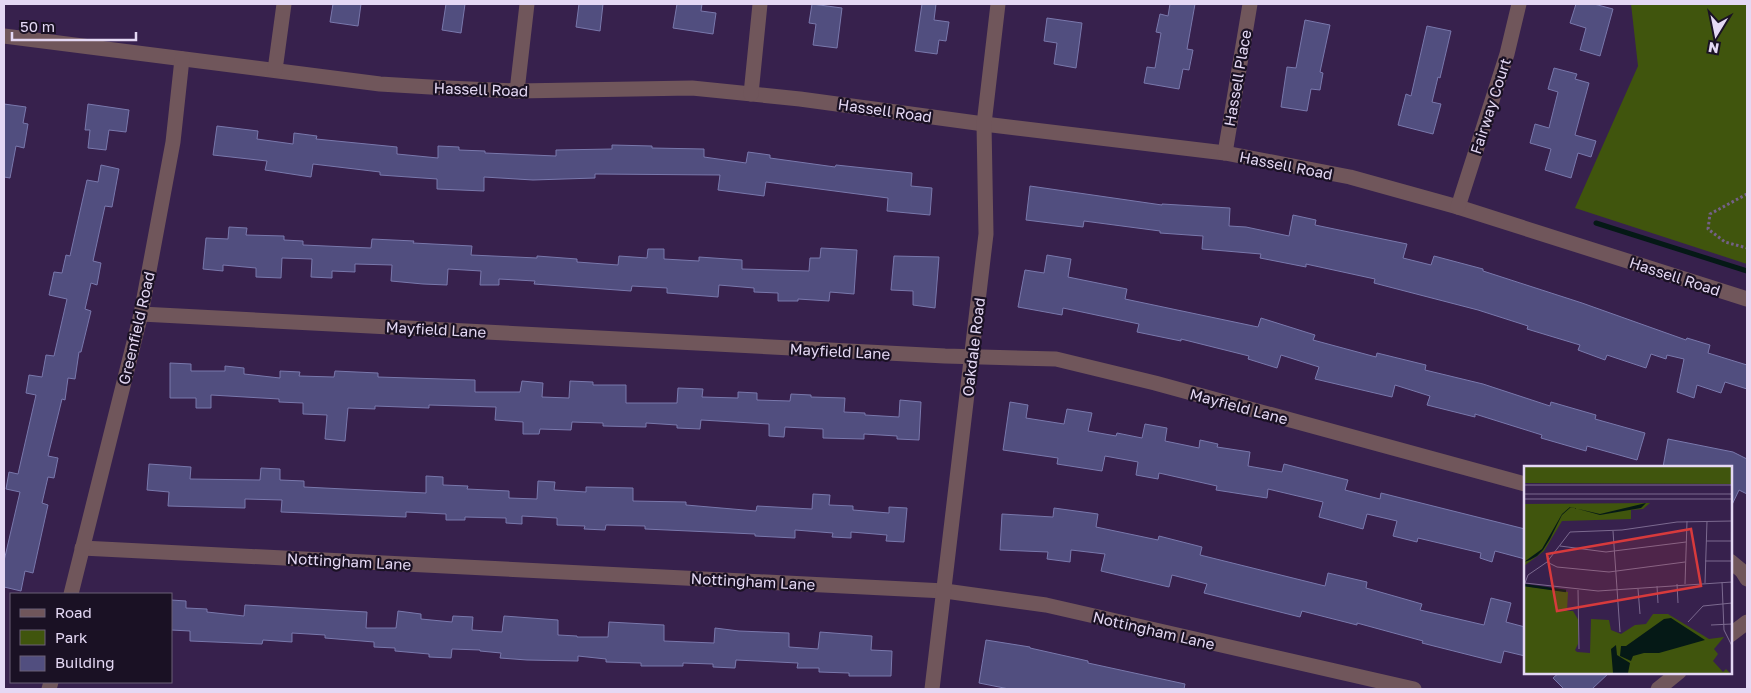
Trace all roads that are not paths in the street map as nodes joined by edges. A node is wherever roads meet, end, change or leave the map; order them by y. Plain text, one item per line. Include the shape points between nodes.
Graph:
1 (284, 4) edge
2 (527, 4) edge
3 (760, 4) edge
4 (998, 4) edge
5 (1250, 4) edge
6 (1519, 4) edge
7 (4, 36) edge
8 (182, 59) junction
9 (274, 70) junction
10 (517, 91) junction
11 (751, 94) junction
12 (984, 124) junction
13 (1224, 153) junction
14 (1458, 206) junction
15 (1747, 298) edge
16 (141, 314) junction
17 (971, 357) junction
18 (1524, 484) edge
19 (82, 548) junction
20 (1731, 562) edge
21 (1747, 579) edge
22 (945, 591) junction
23 (71, 593) edge
24 (1747, 622) edge
25 (1731, 634) edge
26 (1678, 673) edge
27 (932, 689) edge
28 (1414, 689) edge
29 (1658, 689) edge

1 - 9 street
2 - 10 street
3 - 11 street
4 - 12 street, Oakdale Road
5 - 13 street, Hassell Place
6 - 14 street, Fairway Court via 1507,54
7 - 8 street, Hassell Road
8 - 9 street, Hassell Road
8 - 16 street, Greenfield Road via 173,142
9 - 10 street, Hassell Road via 380,84
10 - 11 street, Hassell Road via 692,88
11 - 12 street, Hassell Road
12 - 13 street, Hassell Road
12 - 17 street, Oakdale Road via 986,234
13 - 14 street, Hassell Road via 1350,177
14 - 15 street, Hassell Road
16 - 17 street, Mayfield Lane
16 - 19 street, Greenfield Road
17 - 18 street, Mayfield Lane via 1056,359 1156,383
17 - 22 street, Oakdale Road
19 - 22 street, Nottingham Lane
19 - 23 street, Greenfield Road
20 - 21 street
22 - 27 street, Oakdale Road
22 - 28 street, Nottingham Lane via 1046,605
24 - 25 street
26 - 29 street

